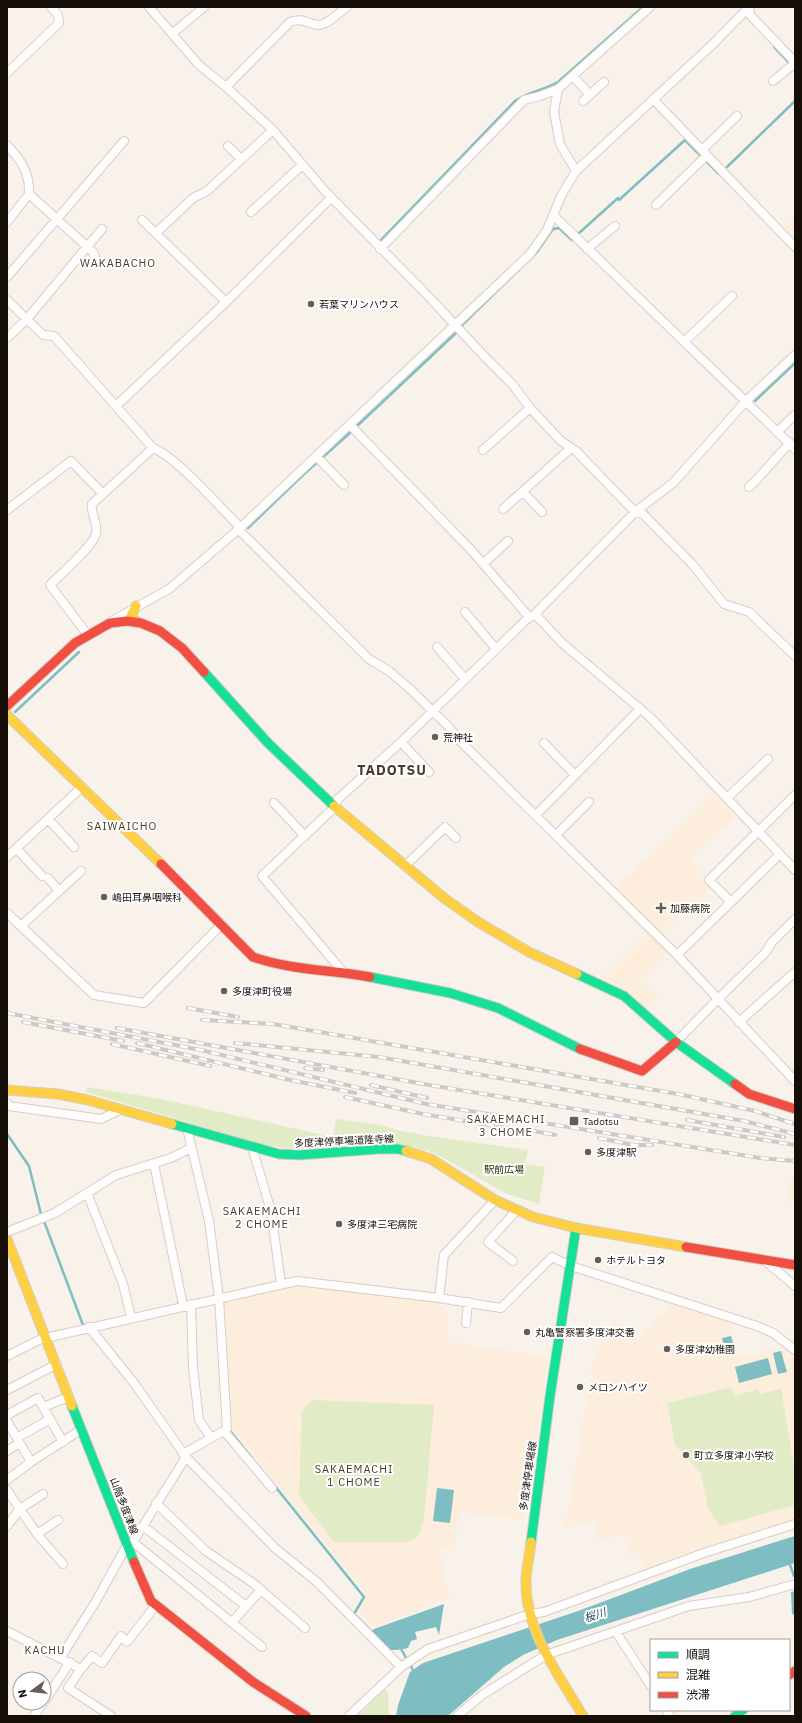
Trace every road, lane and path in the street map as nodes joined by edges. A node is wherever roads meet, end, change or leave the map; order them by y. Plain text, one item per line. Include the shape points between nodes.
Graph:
1 (52, 7) edge
2 (149, 7) edge
3 (204, 7) edge
4 (348, 7) edge
5 (650, 7) edge
6 (749, 7) edge
7 (172, 34) junction
8 (794, 64) edge
9 (7, 74) edge
10 (573, 76) junction
11 (773, 81) dead end
12 (604, 82) dead end
13 (226, 87) junction
14 (558, 89) junction
15 (590, 94) junction
16 (653, 99) junction
17 (583, 101) dead end
18 (737, 116) dead end
19 (273, 130) junction
20 (124, 141) dead end
21 (7, 145) edge
22 (228, 146) dead end
23 (704, 156) junction
24 (241, 159) junction
25 (302, 164) junction
26 (576, 171) junction
27 (29, 194) junction
28 (331, 198) junction
29 (656, 205) dead end
30 (251, 212) dead end
31 (554, 216) junction
32 (56, 218) junction
33 (142, 220) dead end
34 (7, 222) edge
35 (615, 226) dead end
36 (102, 229) dead end
37 (156, 233) junction
38 (795, 246) edge
39 (87, 247) junction
40 (380, 249) junction
41 (587, 249) junction
42 (96, 257) dead end
43 (7, 277) edge
44 (732, 296) dead end
45 (7, 300) edge
46 (226, 302) junction
47 (27, 319) junction
48 (455, 326) junction
49 (7, 338) edge
50 (684, 342) junction
51 (795, 355) edge
52 (746, 401) junction
53 (116, 406) junction
54 (530, 408) junction
55 (795, 415) edge
56 (350, 424) junction
57 (778, 431) junction
58 (792, 446) edge
59 (153, 448) junction
60 (571, 448) junction
61 (483, 450) dead end
62 (318, 458) junction
63 (344, 485) dead end
64 (749, 487) dead end
65 (523, 492) junction
66 (103, 494) junction
67 (503, 509) dead end
68 (7, 510) edge
69 (542, 512) dead end
70 (634, 512) junction
71 (240, 528) junction
72 (508, 541) dead end
73 (483, 564) junction
74 (136, 606) junction
75 (464, 612) dead end
76 (532, 616) junction
77 (137, 622) junction
78 (110, 623) junction
79 (87, 634) junction
80 (437, 648) dead end
81 (496, 648) junction
82 (795, 656) edge
83 (465, 679) junction
84 (7, 706) edge
85 (640, 709) junction
86 (432, 710) junction
87 (7, 715) edge
88 (401, 742) junction
89 (544, 743) dead end
90 (768, 759) dead end
91 (428, 772) dead end
92 (575, 775) junction
93 (82, 787) junction
94 (795, 795) edge
95 (727, 798) junction
96 (590, 802) dead end
97 (274, 803) dead end
98 (335, 807) junction
99 (536, 815) junction
100 (48, 819) junction
101 (758, 831) junction
102 (556, 835) junction
103 (305, 836) junction
104 (456, 838) dead end
105 (74, 847) dead end
106 (16, 848) junction
107 (780, 854) junction
108 (7, 856) edge
109 (793, 865) edge
110 (405, 866) junction
111 (81, 871) dead end
112 (59, 891) junction
113 (731, 902) junction
114 (7, 913) edge
115 (795, 919) edge
116 (222, 924) junction
117 (21, 926) junction
118 (677, 955) junction
119 (343, 972) junction
120 (795, 972) edge
121 (718, 999) junction
122 (739, 1022) junction
123 (676, 1042) junction
124 (795, 1081) edge
125 (7, 1090) edge
126 (7, 1103) edge
127 (122, 1109) junction
128 (795, 1109) edge
129 (187, 1128) junction
130 (252, 1147) junction
131 (191, 1148) junction
132 (154, 1164) junction
133 (87, 1193) junction
134 (495, 1200) junction
135 (516, 1211) junction
136 (576, 1228) junction
137 (7, 1232) edge
138 (7, 1239) edge
139 (763, 1260) junction
140 (513, 1261) dead end
141 (795, 1265) edge
142 (571, 1266) junction
143 (281, 1284) junction
144 (795, 1286) edge
145 (218, 1298) junction
146 (439, 1298) junction
147 (468, 1302) junction
148 (187, 1305) junction
149 (131, 1317) junction
150 (466, 1323) dead end
151 (89, 1327) junction
152 (47, 1338) junction
153 (795, 1350) edge
154 (7, 1356) edge
155 (57, 1364) junction
156 (7, 1390) edge
157 (70, 1396) junction
158 (43, 1407) junction
159 (7, 1415) edge
160 (50, 1419) junction
161 (7, 1421) edge
162 (82, 1429) junction
163 (224, 1431) junction
164 (211, 1438) junction
165 (18, 1440) junction
166 (63, 1442) junction
167 (7, 1451) edge
168 (184, 1456) junction
169 (30, 1462) junction
170 (7, 1480) edge
171 (272, 1488) dead end
172 (7, 1490) edge
173 (43, 1494) dead end
174 (156, 1503) junction
175 (20, 1509) junction
176 (58, 1520) dead end
177 (795, 1524) edge
178 (7, 1526) edge
179 (143, 1526) junction
180 (37, 1534) junction
181 (130, 1544) junction
182 (63, 1564) dead end
183 (795, 1584) edge
184 (261, 1590) junction
185 (156, 1604) junction
186 (246, 1606) junction
187 (531, 1618) junction
188 (232, 1622) junction
189 (306, 1628) dead end
190 (7, 1631) edge
191 (616, 1632) junction
192 (262, 1646) dead end
193 (545, 1652) junction
194 (61, 1657) junction
195 (70, 1662) junction
196 (401, 1667) junction
197 (81, 1669) junction
198 (650, 1684) edge
199 (52, 1690) edge
200 (112, 1716) edge
201 (306, 1716) edge
202 (348, 1716) edge
203 (458, 1716) edge
204 (583, 1716) edge

1 - 9 street via 58,15 59,23
2 - 7 street
3 - 7 street
4 - 13 street via 318,25 297,19 290,22
5 - 10 street
6 - 8 street via 750,15
6 - 16 street
7 - 13 street via 198,64
8 - 11 street
10 - 14 street
10 - 15 street
12 - 15 street
13 - 19 street
14 - 26 street via 554,112 560,144
14 - 40 street via 524,100
15 - 17 street
16 - 23 street
16 - 26 street
18 - 23 street
19 - 24 street
19 - 25 street
20 - 32 street
21 - 27 street via 25,167
22 - 24 street
23 - 29 street
23 - 38 street
24 - 37 street via 207,191 193,198
25 - 28 street
25 - 30 street
26 - 31 street via 562,194
27 - 32 street
27 - 34 street
28 - 40 street
28 - 46 street
31 - 41 street
31 - 48 street via 548,230 530,254
32 - 39 street
32 - 43 street
33 - 37 street
35 - 41 street
36 - 39 street
37 - 46 street
39 - 42 street
39 - 47 street
40 - 48 street
41 - 50 street
44 - 50 street
45 - 47 street
46 - 53 street
47 - 49 street
47 - 53 street via 43,335 54,336
48 - 54 street via 514,385
48 - 56 street
50 - 52 street
51 - 52 street
52 - 57 street
52 - 70 street via 673,483
53 - 59 street
54 - 60 street
54 - 61 street
55 - 57 street
56 - 62 street
56 - 73 street
57 - 58 street
58 - 64 street via 770,463 767,470
59 - 66 street
59 - 71 street via 163,451
60 - 65 street
60 - 70 street
62 - 63 street
62 - 71 street
65 - 67 street
65 - 69 street
66 - 68 street via 71,461
66 - 79 street via 92,504 91,509 97,525 91,543 50,585
70 - 76 street
70 - 82 street via 643,514 693,565 724,604 749,612
71 - 74 street via 169,589
71 - 86 street via 242,533 369,659 389,671
72 - 73 street
73 - 76 street
74 - 77 street via 131,616
74 - 78 street
75 - 81 street
76 - 81 street
76 - 85 street
77 - 78 street
77 - 98 street via 160,631 182,648 268,743
78 - 79 street
79 - 84 street via 75,642
80 - 83 street
81 - 83 street
83 - 86 street
85 - 92 street
85 - 95 street
86 - 88 street
86 - 99 street
87 - 93 street
88 - 91 street
88 - 98 street via 338,799
89 - 92 street
90 - 95 street
92 - 99 street
93 - 100 street
93 - 116 street
94 - 101 street
95 - 101 street
96 - 102 street
97 - 103 street
98 - 103 street
98 - 110 street
99 - 102 street
100 - 105 street
100 - 106 street
101 - 107 street
101 - 113 street via 709,880
102 - 118 street
103 - 119 street via 262,876
104 - 110 street via 445,828
106 - 108 street
106 - 112 street
107 - 109 street
107 - 113 street
110 - 123 street via 444,898 490,929 529,952 624,996
111 - 112 street
112 - 117 street
113 - 118 street
114 - 117 street
115 - 121 street
116 - 117 street via 144,1003 94,995
116 - 119 street via 253,958 270,963
118 - 121 street
119 - 123 street via 450,993 498,1008 584,1051 642,1071
120 - 122 street
121 - 122 street
121 - 123 street
122 - 124 street
123 - 128 street via 749,1094
125 - 127 street, 多度津停車場道隆寺線 via 58,1094
126 - 127 street via 9,1106 101,1119
127 - 129 street, 多度津停車場道隆寺線
129 - 130 street, 多度津停車場道隆寺線
129 - 131 street
130 - 134 street, 多度津停車場道隆寺線 via 279,1154 300,1155 379,1149 404,1151 431,1159
130 - 143 street via 271,1212
131 - 132 street
131 - 145 street via 209,1221
132 - 133 street via 116,1175
132 - 148 street
133 - 137 street via 55,1213
133 - 149 street via 123,1284
134 - 135 street, 多度津停車場道隆寺線
134 - 146 street via 444,1255
135 - 136 street, 多度津停車場道隆寺線
135 - 140 street via 488,1242
136 - 139 street, 多度津停車場道隆寺線
136 - 142 street, 多度津停車場線
138 - 152 street, 山階多度津線
139 - 141 street, 多度津停車場道隆寺線
139 - 144 street
142 - 147 street via 552,1257 501,1308
142 - 153 street via 758,1326 773,1333
142 - 187 street, 多度津停車場線 via 550,1396 527,1569 526,1598
143 - 145 street
143 - 146 street via 297,1281
145 - 148 street
145 - 163 street via 227,1429
146 - 147 street
147 - 150 street
148 - 149 street
148 - 164 street via 199,1420
149 - 151 street
151 - 152 street
151 - 168 street via 134,1383
152 - 154 street
152 - 155 street, 山階多度津線
155 - 156 street
155 - 157 street, 山階多度津線
157 - 158 street
157 - 162 street, 山階多度津線
158 - 159 street via 38,1398
158 - 160 street
160 - 165 street
160 - 166 street
161 - 165 street
162 - 166 street
162 - 181 street, 山階多度津線
163 - 164 street
163 - 171 street
164 - 168 street
165 - 167 street
165 - 169 street
166 - 169 street
168 - 174 street
168 - 196 street via 275,1548 317,1582
169 - 170 street
172 - 175 street
173 - 175 street
174 - 179 street
174 - 184 street via 206,1551
175 - 178 street
175 - 180 street
176 - 180 street
177 - 187 street via 704,1553
179 - 181 street
179 - 186 street
180 - 182 street
181 - 185 street, 山階多度津線 via 143,1584 151,1601
181 - 188 street
181 - 194 street
183 - 191 street via 749,1597 689,1606
184 - 186 street
184 - 189 street
185 - 197 street via 127,1642 121,1636 102,1663 92,1656
185 - 201 street, 山階多度津線 via 253,1682
186 - 188 street
187 - 193 street, 多度津停車場線
187 - 196 street via 428,1649
188 - 192 street
190 - 194 street
191 - 193 street
191 - 198 street
193 - 203 street via 486,1692
193 - 204 street, 多度津停車場線
194 - 195 street
195 - 197 street
195 - 199 street
196 - 202 street
197 - 200 street via 68,1688

